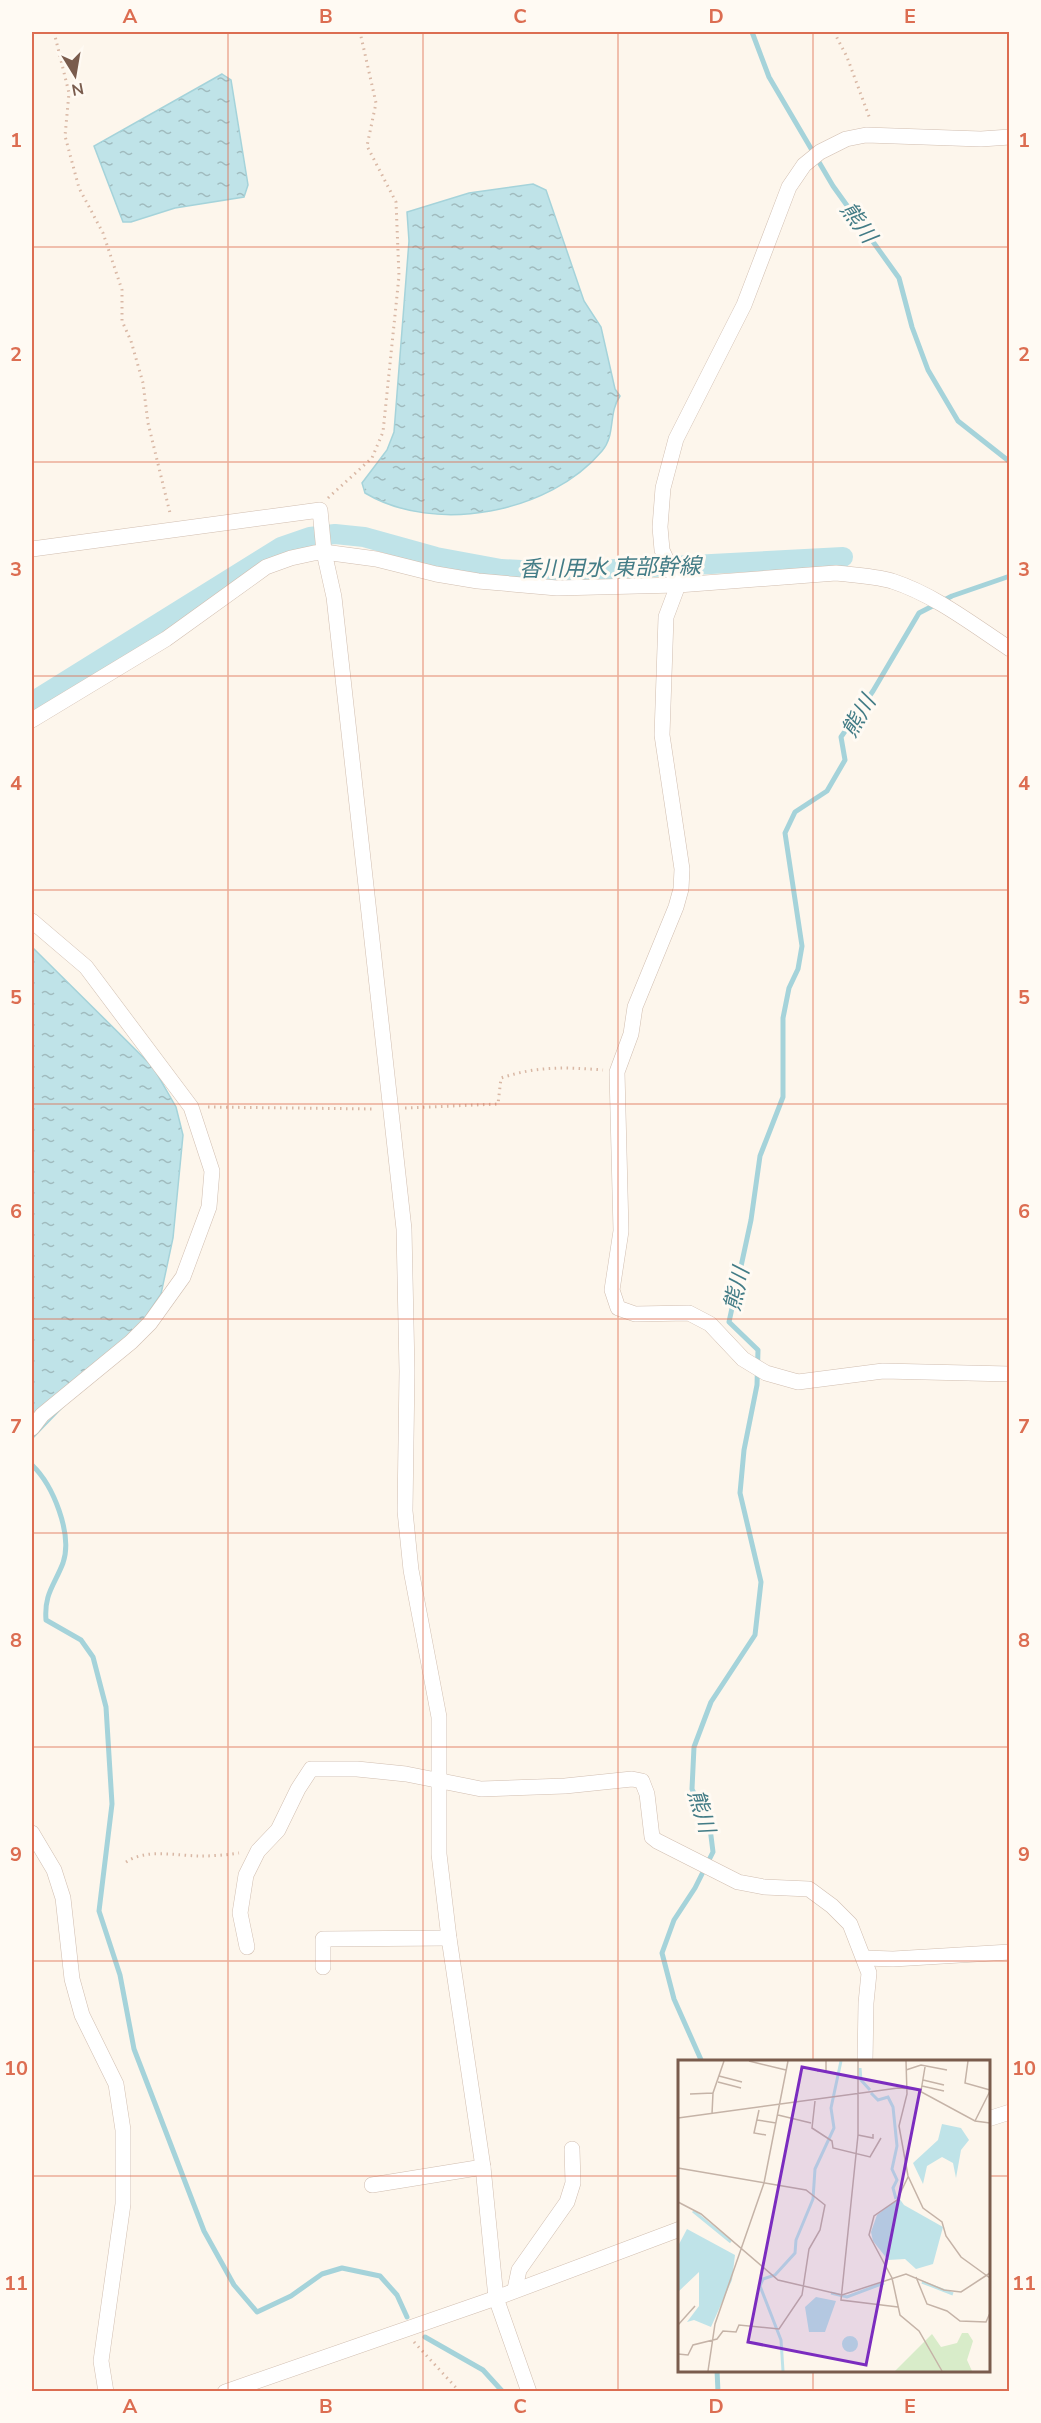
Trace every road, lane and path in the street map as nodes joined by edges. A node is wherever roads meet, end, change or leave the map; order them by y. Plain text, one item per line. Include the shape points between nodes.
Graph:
1 (54, 32) edge
2 (360, 32) edge
3 (834, 32) edge
4 (866, 135) junction
5 (1010, 137) edge
6 (320, 510) junction
7 (173, 530) junction
8 (32, 549) edge
9 (324, 552) junction
10 (678, 585) junction
11 (1010, 649) edge
12 (32, 720) edge
13 (34, 924) edge
14 (617, 1072) junction
15 (191, 1107) junction
16 (393, 1109) junction
17 (1010, 1374) edge
18 (32, 1428) edge
19 (439, 1779) junction
20 (32, 1833) edge
21 (258, 1851) junction
22 (126, 1862) dead end
23 (449, 1938) junction
24 (247, 1947) dead end
25 (1010, 1952) edge
26 (865, 1958) junction
27 (323, 1967) dead end
28 (865, 2060) edge
29 (1010, 2112) edge
30 (990, 2118) edge
31 (572, 2149) dead end
32 (483, 2166) junction
33 (372, 2185) dead end
34 (678, 2230) edge
35 (515, 2289) junction
36 (496, 2298) junction
37 (404, 2331) junction
38 (106, 2391) edge
39 (225, 2391) edge
40 (460, 2391) edge
41 (529, 2391) edge

1 - 7 path via 69,93 65,136 79,189 103,232 122,290 122,321 143,383 148,423
2 - 6 path via 376,103 367,146 396,202 399,276 383,432 372,458 331,493
3 - 4 path via 871,122
4 - 5 street
4 - 10 street via 846,139 816,155 789,187 744,304 676,439 663,488 660,527 662,550
6 - 7 street
6 - 9 street
7 - 8 street
9 - 10 street via 376,558 436,574 514,586
9 - 12 street via 266,567 166,639
9 - 16 street via 334,597
10 - 11 street via 836,573 891,581 929,596
10 - 14 street via 666,617 661,710 682,869 681,889 635,1007 631,1034
13 - 15 street via 86,967
14 - 16 path via 579,1068 527,1070 501,1078 498,1104
14 - 17 street via 621,1230 612,1290 618,1308 635,1314 689,1313 710,1324 743,1359 766,1373 798,1382 883,1371
15 - 16 path
15 - 18 street via 212,1171 209,1207 183,1277 150,1323 42,1415
16 - 19 street via 404,1229 405,1511 411,1570 439,1717
19 - 21 street via 357,1769 311,1769 278,1830
19 - 23 street via 439,1854
19 - 26 street via 481,1788 642,1781 651,1837 738,1882 809,1889 850,1924
20 - 38 street via 54,1870 63,1898 72,1979 82,2015 116,2084 123,2130 123,2204 101,2361
21 - 22 path via 201,1856 161,1854 133,1857
21 - 24 street via 246,1875 240,1912
23 - 27 street via 323,1939
23 - 32 street
25 - 26 street
26 - 28 street via 869,1973
29 - 30 street
31 - 35 street via 573,2183 567,2202 519,2271
32 - 33 street
32 - 36 street
34 - 35 street
35 - 36 street
36 - 37 street
36 - 41 street
37 - 39 street
37 - 40 path

